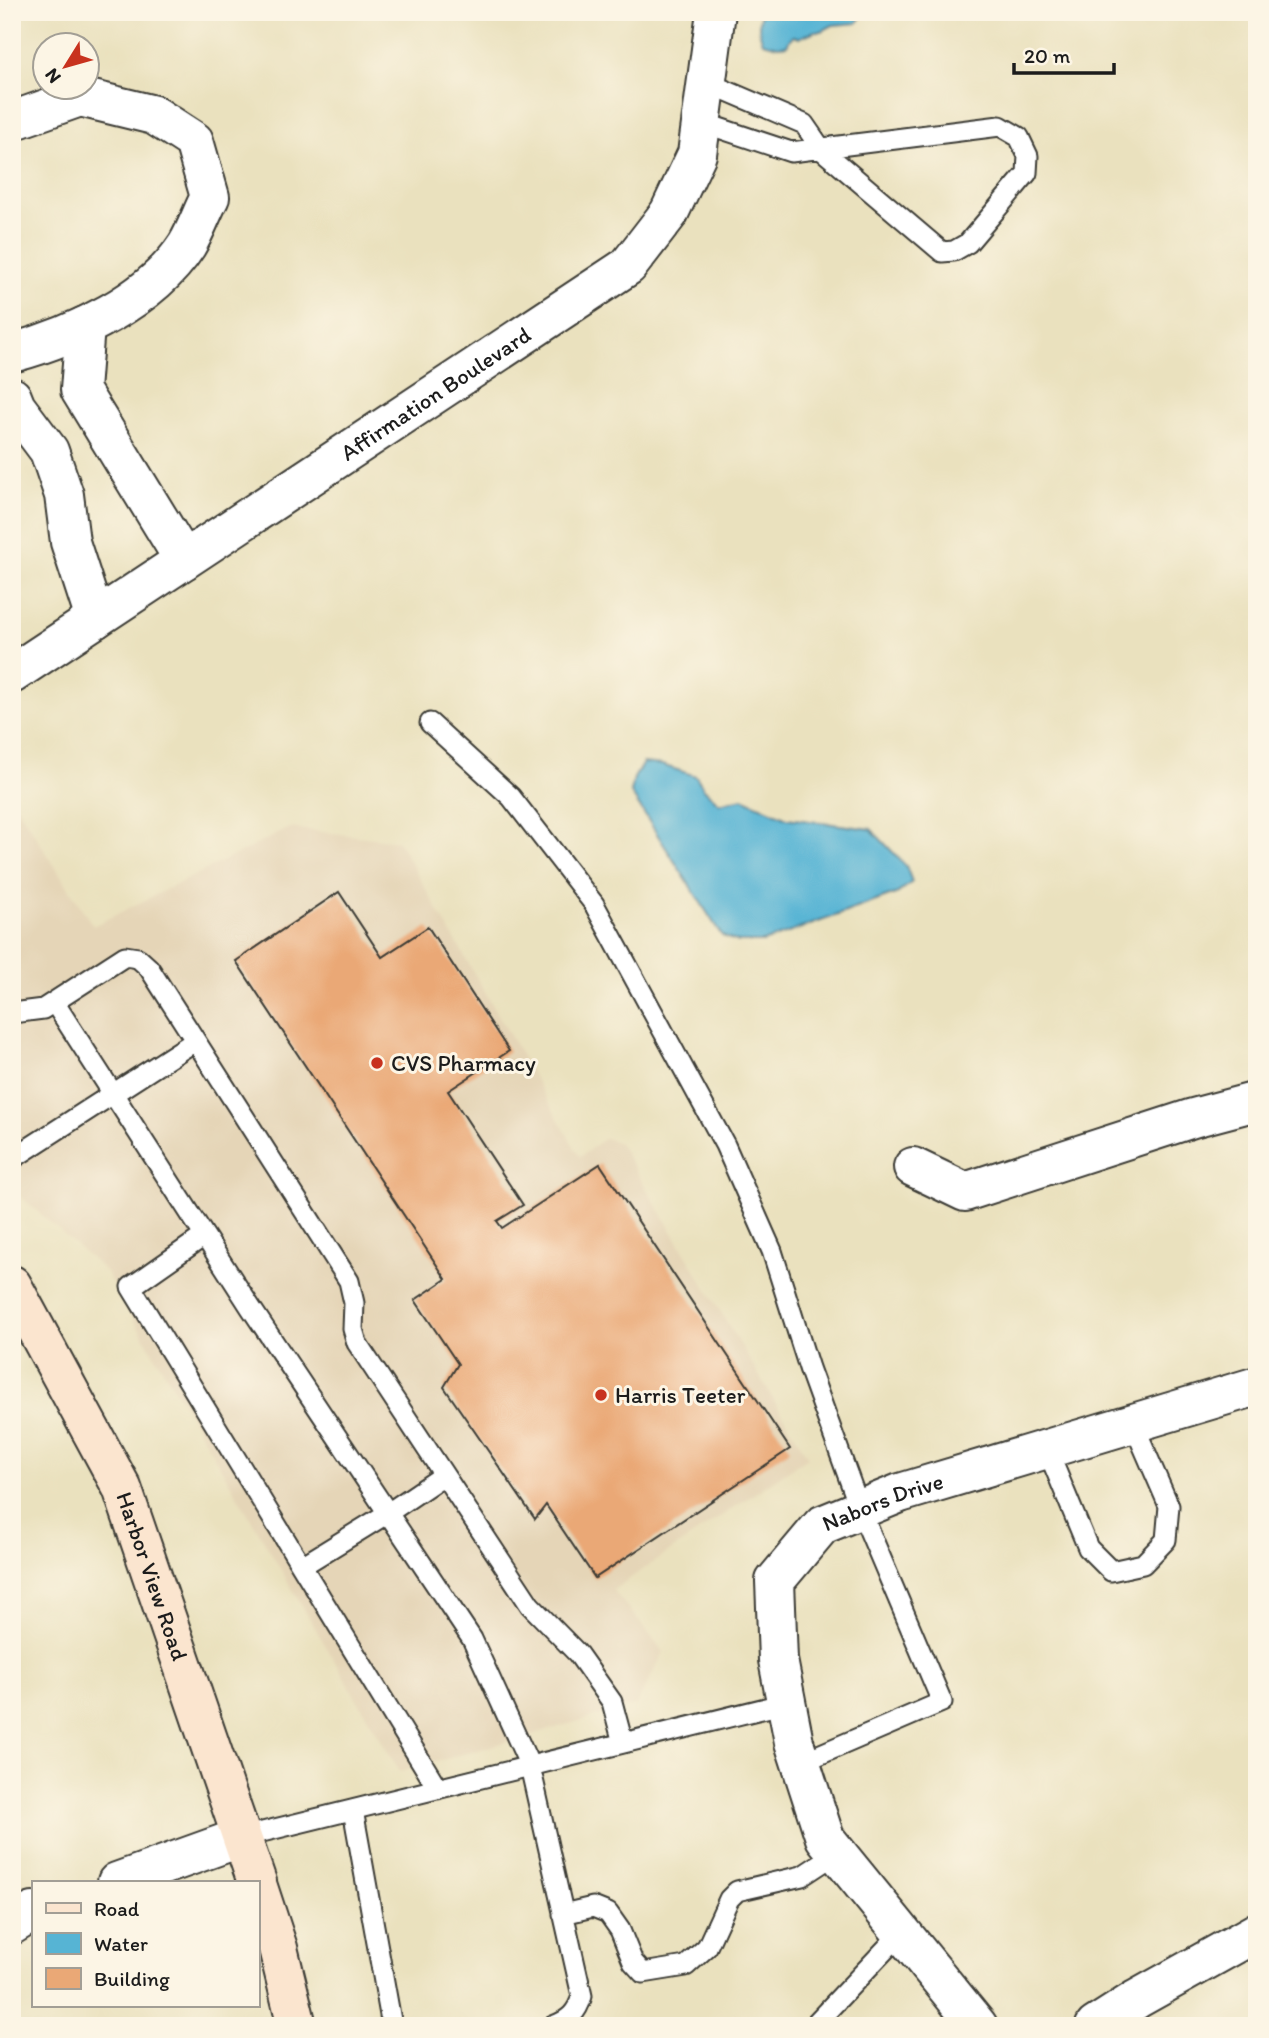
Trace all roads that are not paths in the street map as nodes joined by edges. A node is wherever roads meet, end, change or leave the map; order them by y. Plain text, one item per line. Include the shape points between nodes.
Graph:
1 (716, 12) edge
2 (706, 82) junction
3 (12, 121) edge
4 (701, 122) junction
5 (822, 150) junction
6 (85, 326) junction
7 (12, 353) edge
8 (12, 397) edge
9 (184, 560) junction
10 (95, 619) junction
11 (12, 674) edge
12 (430, 723) dead end
13 (54, 1002) junction
14 (12, 1013) edge
15 (195, 1041) junction
16 (112, 1094) junction
17 (1257, 1101) edge
18 (12, 1159) edge
19 (913, 1167) dead end
20 (204, 1236) junction
21 (12, 1285) edge
22 (1257, 1385) edge
23 (1133, 1423) junction
24 (1047, 1449) junction
25 (444, 1475) junction
26 (860, 1509) junction
27 (388, 1513) junction
28 (302, 1566) junction
29 (786, 1703) junction
30 (623, 1743) junction
31 (800, 1763) junction
32 (530, 1766) junction
33 (438, 1789) junction
34 (353, 1810) junction
35 (242, 1838) junction
36 (837, 1853) junction
37 (120, 1881) edge
38 (256, 1881) edge
39 (259, 1889) edge
40 (32, 1913) edge
41 (563, 1914) junction
42 (12, 1925) edge
43 (1257, 1932) edge
44 (901, 1933) junction
45 (297, 2026) edge
46 (392, 2026) edge
47 (553, 2026) edge
48 (813, 2026) edge
49 (978, 2026) edge
50 (1094, 2026) edge

1 - 2 street, Affirmation Boulevard
2 - 4 street, Affirmation Boulevard
2 - 5 lane via 804,124
3 - 6 street via 80,97 154,116 194,141 210,197 186,245 158,278 110,314
4 - 5 lane via 791,152
4 - 9 street, Affirmation Boulevard via 697,154 669,213 628,266
5 - 5 lane via 942,252 968,243 1027,173 1028,156 1019,137 1000,126
6 - 7 street
6 - 9 street via 80,390
8 - 10 street via 49,451
9 - 10 street, Affirmation Boulevard
10 - 11 street, Affirmation Boulevard
12 - 26 lane via 511,797 594,904 625,959 725,1145 772,1251
13 - 14 lane via 43,1009
13 - 15 lane via 125,956 138,958
13 - 16 lane
15 - 16 lane
15 - 25 lane via 349,1281 357,1343
16 - 18 lane
16 - 20 lane
17 - 19 street via 965,1192
20 - 27 lane
20 - 28 lane via 131,1287
21 - 35 main road, Harbor View Road via 122,1488
22 - 23 street, Nabors Drive
23 - 24 street, Nabors Drive
23 - 24 lane via 1168,1506 1166,1540 1143,1564 1111,1571 1088,1548
24 - 26 street, Nabors Drive
25 - 27 lane
25 - 30 lane via 530,1605 578,1654 612,1702
26 - 29 street, Nabors Drive via 822,1525 775,1580 778,1660
26 - 31 lane via 942,1702
27 - 28 lane
27 - 32 lane via 472,1639
28 - 33 lane
29 - 30 lane
29 - 31 street, Nabors Drive
30 - 32 lane
31 - 36 street, Nabors Drive via 825,1838
32 - 33 lane
32 - 41 lane
33 - 34 lane
34 - 35 lane
34 - 46 lane
35 - 37 street
35 - 38 main road, Harbor View Road
36 - 41 lane via 802,1876 737,1891 707,1947 686,1966 643,1973 608,1913 593,1908
36 - 44 street, Nabors Drive
39 - 45 main road, Harbor View Road
40 - 42 street
41 - 47 lane via 582,1996 568,2020
43 - 50 street
44 - 48 lane
44 - 49 street, Nabors Drive

